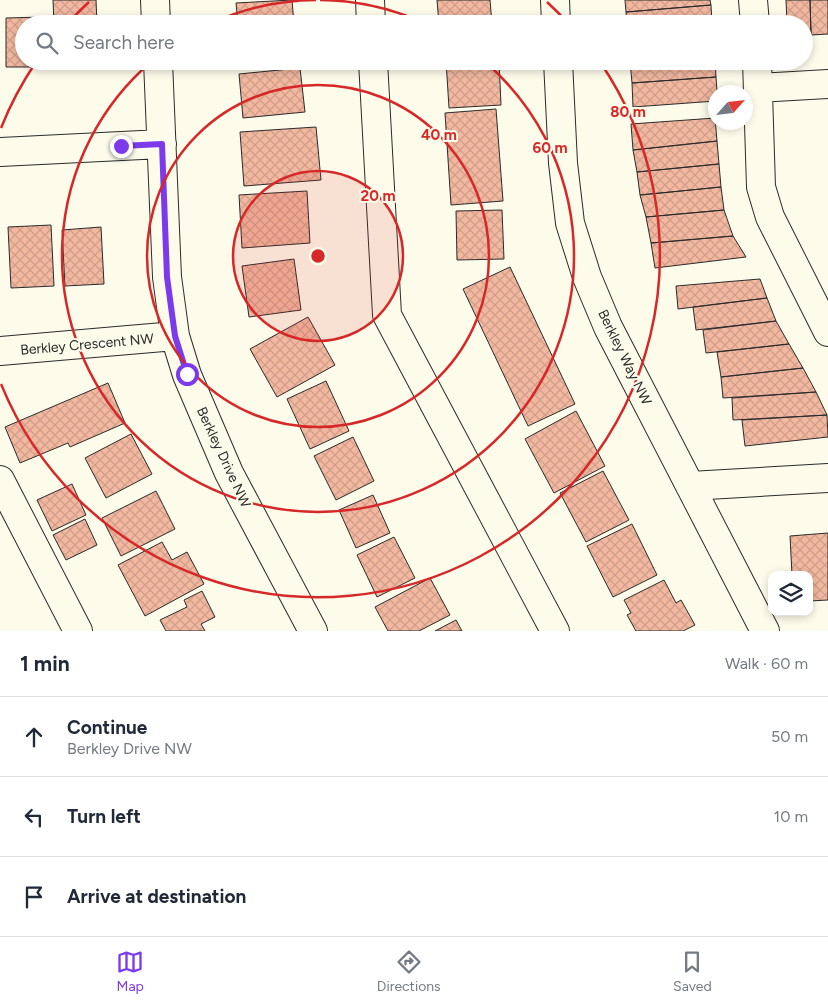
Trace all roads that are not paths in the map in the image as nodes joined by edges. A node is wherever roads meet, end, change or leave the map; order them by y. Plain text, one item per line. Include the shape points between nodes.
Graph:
1 (155, 0) edge
2 (370, 0) edge
3 (555, 0) edge
4 (753, 0) edge
5 (156, 15) edge
6 (371, 15) edge
7 (556, 15) edge
8 (754, 15) edge
9 (158, 70) edge
10 (373, 70) edge
11 (558, 70) edge
12 (758, 74) edge
13 (828, 84) edge
14 (162, 144) junction
15 (0, 152) edge
16 (828, 332) edge
17 (175, 336) junction
18 (0, 351) edge
19 (828, 478) edge
20 (0, 480) edge
21 (690, 486) junction
22 (78, 631) edge
23 (313, 631) edge
24 (555, 631) edge
25 (764, 631) edge

1 - 5 street
2 - 6 street
3 - 7 street
4 - 8 street
9 - 14 street, Berkley Drive NW
10 - 24 street via 387,315
11 - 21 street, Berkley Way NW via 570,223 587,277 608,327
12 - 13 street
12 - 16 street via 761,187 770,217
14 - 15 street
14 - 17 street, Berkley Drive NW via 167,277
17 - 18 street, Berkley Crescent NW
17 - 23 street, Berkley Drive NW via 187,374 229,473
19 - 21 street
20 - 22 street
21 - 25 street, Berkley Way NW

